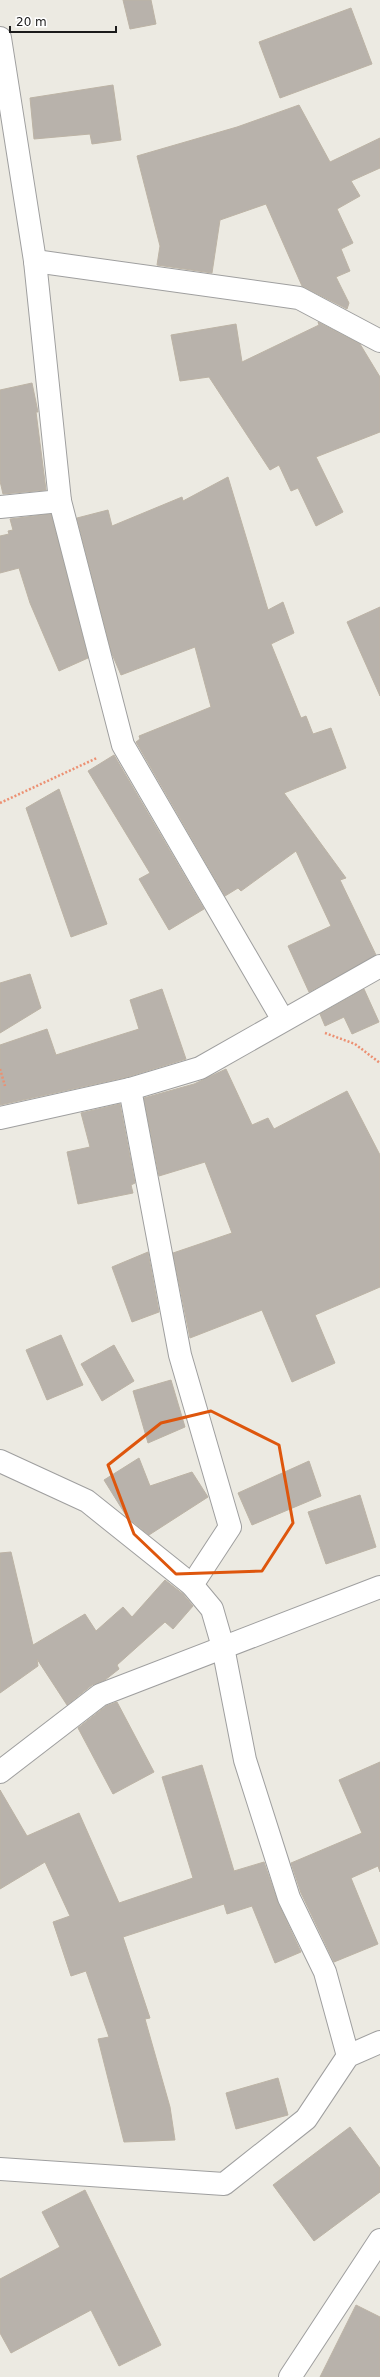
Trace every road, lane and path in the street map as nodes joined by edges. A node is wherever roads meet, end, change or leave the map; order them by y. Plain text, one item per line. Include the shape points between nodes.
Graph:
1 (0, 38) edge
2 (35, 261) junction
3 (380, 341) edge
4 (60, 501) junction
5 (0, 507) edge
6 (123, 745) junction
7 (0, 803) edge
8 (380, 966) edge
9 (308, 1005) junction
10 (283, 1020) junction
11 (380, 1063) edge
12 (130, 1089) junction
13 (0, 1118) edge
14 (0, 1461) edge
15 (192, 1585) junction
16 (380, 1588) edge
17 (223, 1647) junction
18 (0, 1772) edge
19 (380, 2042) edge
20 (348, 2056) junction
21 (0, 2169) edge
22 (380, 2240) edge
23 (290, 2377) edge

1 - 2 street
2 - 3 street via 299,298
2 - 4 street
4 - 5 street
4 - 6 street
6 - 7 path
6 - 10 street
8 - 9 street
9 - 10 street
9 - 11 path via 322,1031 355,1044
10 - 12 street via 200,1068
12 - 13 street
12 - 15 street via 180,1355 230,1528
14 - 15 street via 87,1501
15 - 17 street via 212,1609
16 - 17 street
17 - 18 street via 100,1695
17 - 20 street via 245,1760 289,1898 325,1972
19 - 20 street
20 - 21 street via 306,2119 224,2184
22 - 23 street

